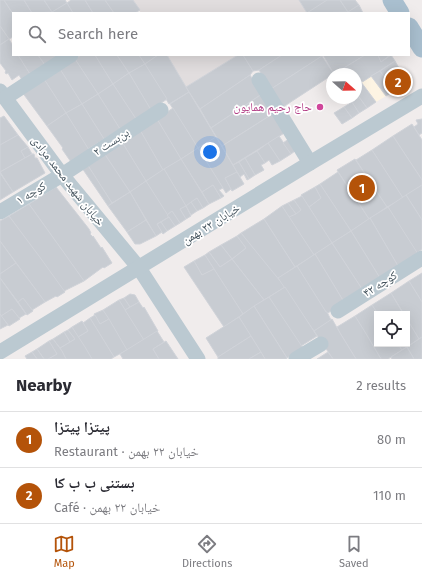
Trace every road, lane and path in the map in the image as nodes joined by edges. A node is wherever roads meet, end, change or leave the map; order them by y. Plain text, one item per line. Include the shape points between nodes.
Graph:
1 (392, 0) edge
2 (399, 12) edge
3 (410, 29) edge
4 (422, 48) edge
5 (69, 56) edge
6 (259, 80) dead end
7 (2, 95) edge
8 (422, 96) edge
9 (161, 110) dead end
10 (310, 163) junction
11 (62, 175) junction
12 (0, 212) edge
13 (422, 258) edge
14 (139, 268) junction
15 (338, 311) dead end
16 (321, 344) dead end
17 (0, 352) edge
18 (198, 359) edge
19 (296, 359) edge

1 - 2 main road
3 - 4 main road
5 - 7 street
6 - 10 street
7 - 11 street, خیابان شهید محمد مرادی
8 - 10 street, خیابان ۲۲ بهمن
9 - 11 street, بن‌بست ۲
10 - 14 street, خیابان ۲۲ بهمن
11 - 12 street, کوچه ۱
11 - 14 street, خیابان شهید محمد مرادی
13 - 15 street, کوچه ۴۲
14 - 17 street, خیابان ۲۲ بهمن
14 - 18 street, خیابان شهید محمد مرادی
16 - 19 street

